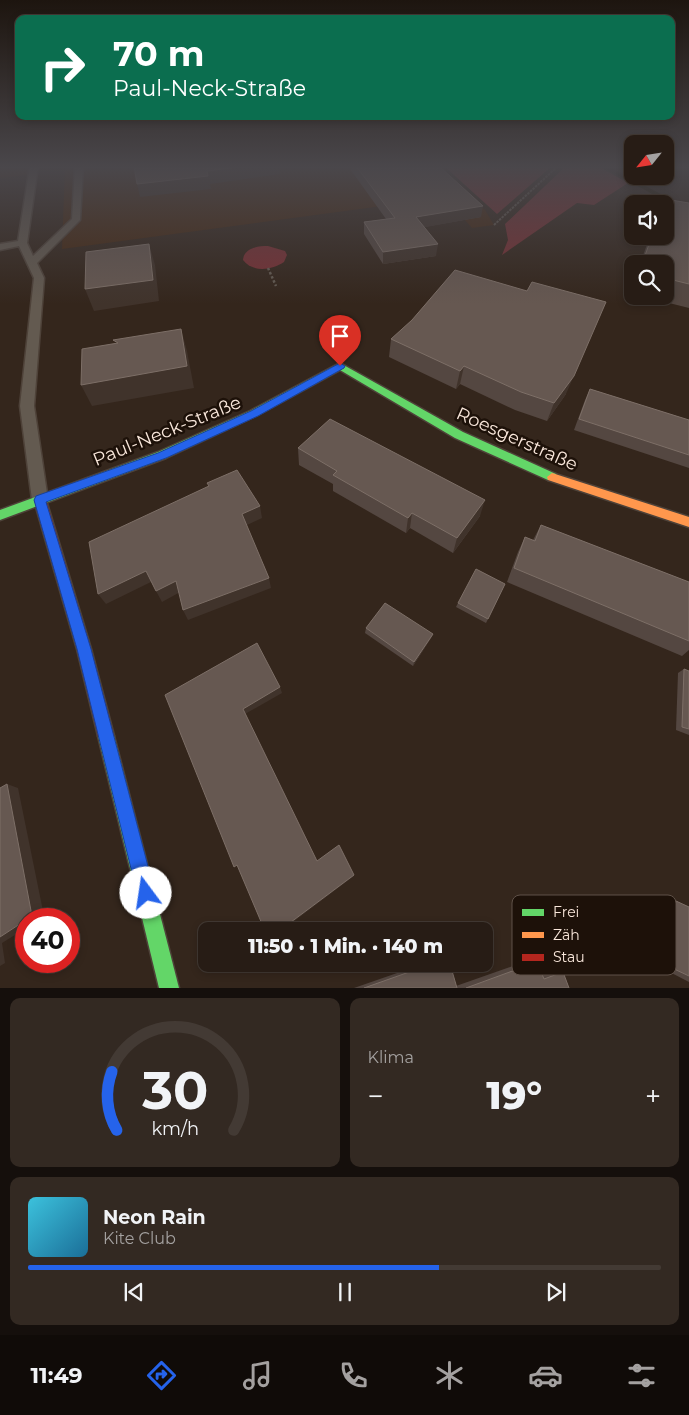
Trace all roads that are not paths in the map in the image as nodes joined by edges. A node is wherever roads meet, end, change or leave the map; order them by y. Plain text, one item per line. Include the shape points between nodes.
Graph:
1 (27, 212) edge
2 (76, 212) edge
3 (22, 243) junction
4 (0, 247) edge
5 (31, 263) junction
6 (340, 366) joint
7 (40, 500) junction
8 (0, 515) edge
9 (689, 522) edge
10 (169, 988) edge

1 - 3 lane
2 - 5 lane via 76,220
3 - 4 lane
3 - 5 lane
5 - 7 lane via 39,278 27,406
6 - 7 street, Paul-Neck-Straße via 254,414 162,455
6 - 9 street, Roesgerstraße via 460,435 539,472 632,506
7 - 8 street, Paul-Neck-Straße
7 - 10 street via 84,649

